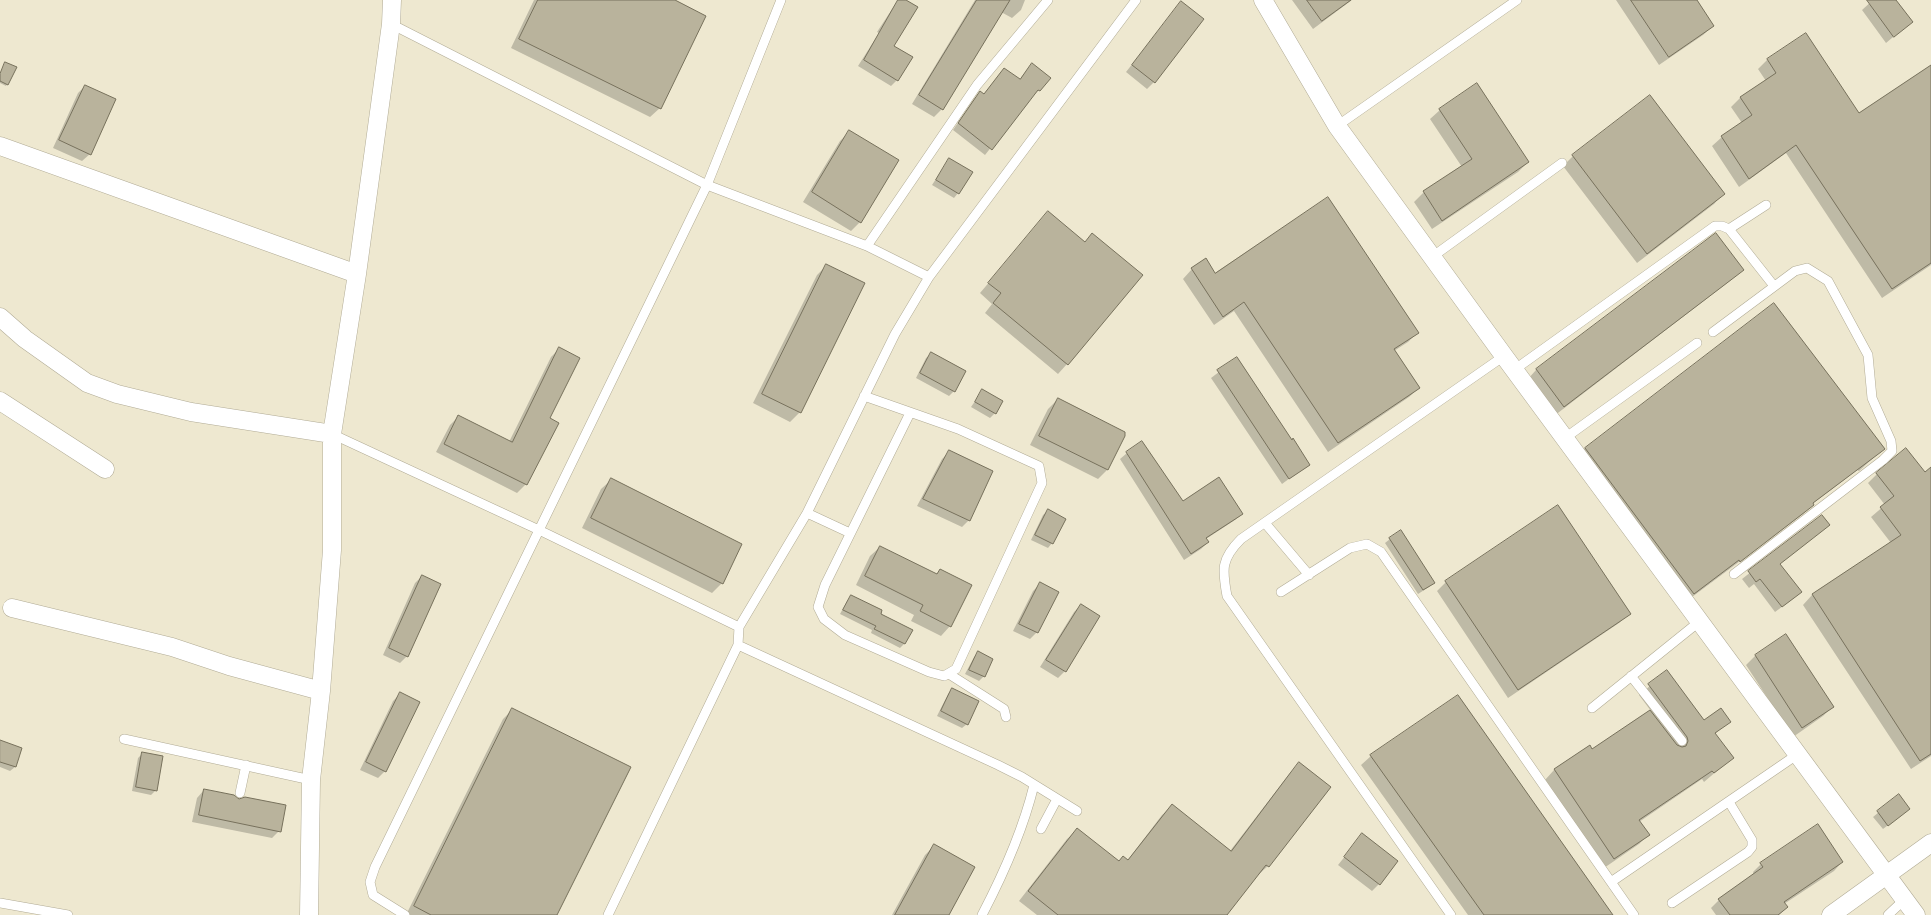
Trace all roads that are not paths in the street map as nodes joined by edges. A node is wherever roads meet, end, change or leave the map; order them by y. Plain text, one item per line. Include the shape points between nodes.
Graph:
1 (392, 0) edge
2 (781, 0) edge
3 (1048, 0) edge
4 (1136, 0) edge
5 (1263, 0) edge
6 (1518, 0) edge
7 (391, 24) junction
8 (1337, 126) junction
9 (0, 146) edge
10 (1562, 163) dead end
11 (707, 185) junction
12 (1766, 205) dead end
13 (1730, 229) junction
14 (867, 246) junction
15 (1432, 257) junction
16 (357, 274) junction
17 (928, 277) junction
18 (1774, 286) junction
19 (0, 317) edge
20 (1713, 332) dead end
21 (1698, 343) dead end
22 (1509, 363) junction
23 (864, 396) junction
24 (0, 402) edge
25 (910, 413) junction
26 (332, 434) junction
27 (1565, 438) junction
28 (105, 469) dead end
29 (807, 513) junction
30 (1265, 523) junction
31 (539, 530) junction
32 (850, 533) junction
33 (1734, 574) dead end
34 (1309, 575) junction
35 (1281, 592) dead end
36 (12, 608) dead end
37 (1700, 622) junction
38 (739, 627) junction
39 (738, 645) junction
40 (949, 674) junction
41 (1631, 676) junction
42 (321, 691) junction
43 (1592, 708) dead end
44 (1006, 717) dead end
45 (124, 739) dead end
46 (1682, 742) dead end
47 (1798, 754) junction
48 (246, 765) junction
49 (311, 780) junction
50 (1034, 784) junction
51 (240, 793) dead end
52 (1057, 799) junction
53 (1729, 802) junction
54 (1078, 811) dead end
55 (1041, 829) dead end
56 (1931, 843) edge
57 (1887, 874) junction
58 (1611, 882) junction
59 (1905, 899) junction
60 (0, 903) edge
61 (1672, 903) dead end
62 (68, 915) edge
63 (309, 915) edge
64 (405, 915) edge
65 (609, 915) edge
66 (982, 915) edge
67 (1451, 915) edge
68 (1634, 915) edge
69 (1831, 915) edge
70 (1888, 915) edge
71 (1916, 915) edge

1 - 7 street
2 - 11 lane
3 - 14 lane via 977,86
4 - 17 lane
5 - 8 street
6 - 8 lane
7 - 11 lane
7 - 16 street
8 - 15 street
9 - 16 street
10 - 15 lane
11 - 14 lane
11 - 31 lane
12 - 13 lane
13 - 18 lane
13 - 22 lane via 1714,226
14 - 17 lane
15 - 22 street
16 - 26 street
17 - 23 lane
18 - 20 lane
18 - 33 lane via 1795,270 1807,268 1828,281 1868,355 1872,398 1891,441 1892,451
19 - 26 street via 87,383 117,394 191,412
21 - 27 lane
22 - 27 street
22 - 30 lane
23 - 25 lane
23 - 29 lane
24 - 28 street
25 - 32 lane
25 - 40 lane via 958,429 1039,466 1041,474 1038,492 956,669
26 - 31 lane
26 - 42 street via 332,550
27 - 37 street
29 - 32 lane
29 - 38 lane
30 - 34 lane
30 - 67 lane via 1228,552 1223,573 1227,596
31 - 38 lane
31 - 64 lane via 370,882 373,895
32 - 40 lane via 818,607 824,619 853,639 929,672
34 - 35 lane
34 - 58 lane via 1350,548 1367,544 1381,552
36 - 42 street via 172,648
37 - 41 lane
37 - 47 street
38 - 39 lane
39 - 50 lane
39 - 65 lane
40 - 44 lane via 1004,709
41 - 43 lane
41 - 46 lane
42 - 49 street
45 - 48 lane
47 - 53 lane
47 - 57 street
48 - 49 lane
48 - 51 lane
49 - 63 street
50 - 52 lane
50 - 66 lane via 1026,816
52 - 54 lane
52 - 55 lane
53 - 58 lane
53 - 61 lane via 1752,840 1752,847
56 - 57 street
57 - 59 street
57 - 69 street
58 - 68 lane
59 - 70 lane
59 - 71 street
60 - 62 lane

